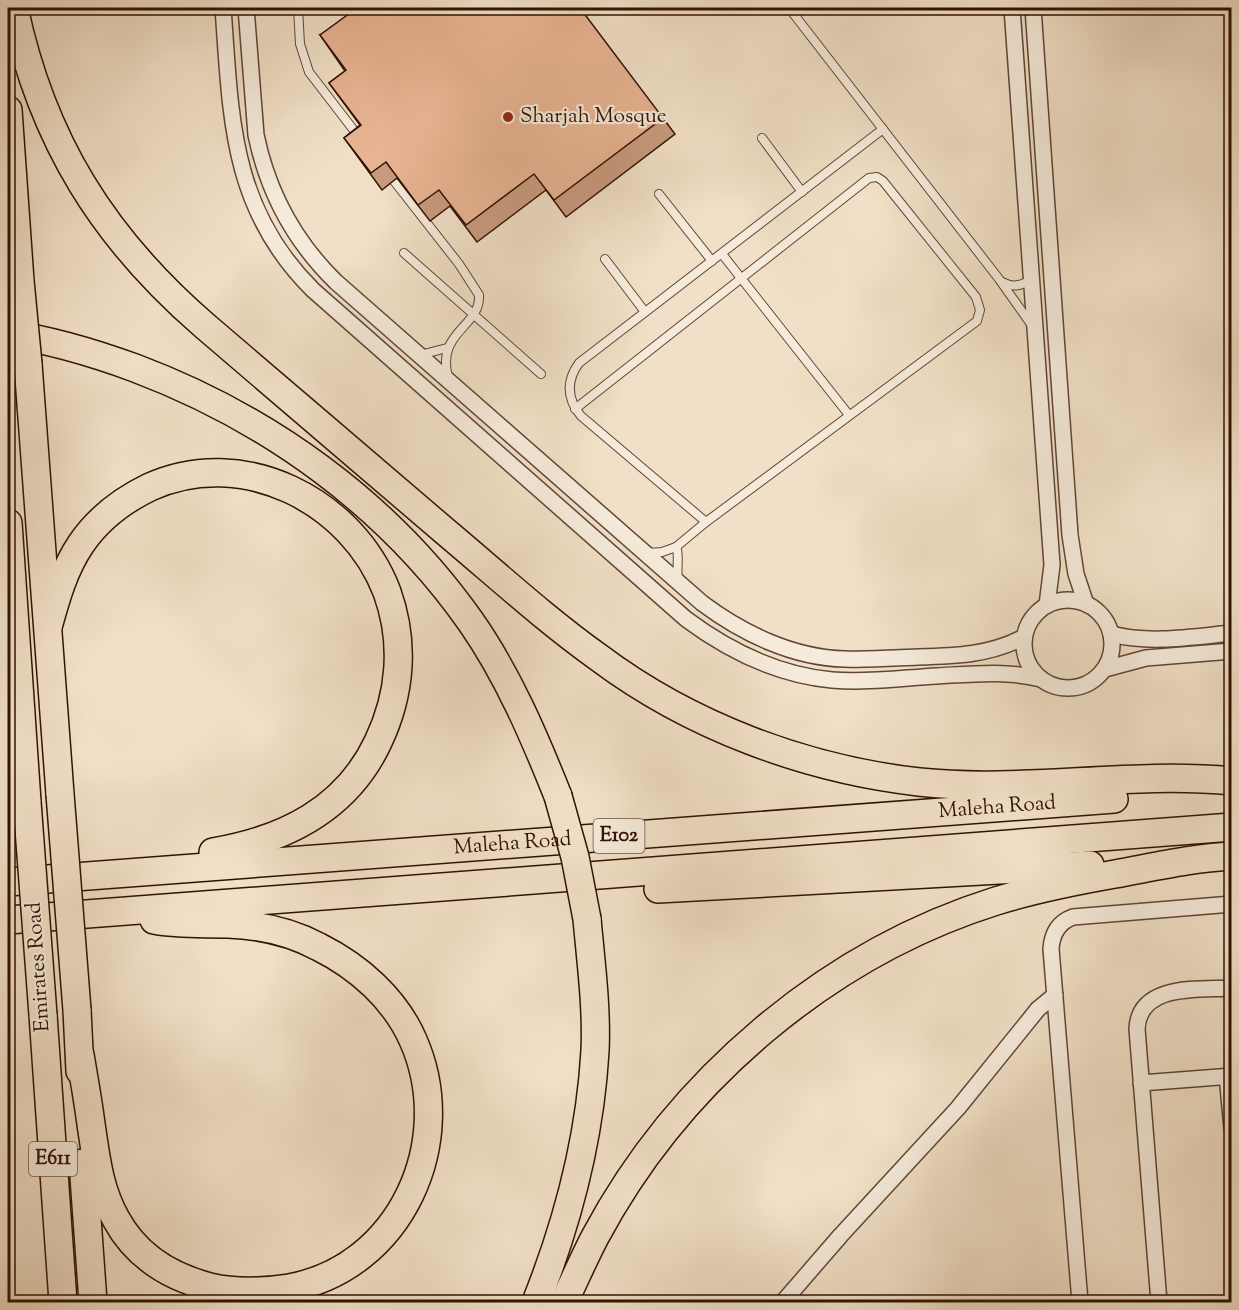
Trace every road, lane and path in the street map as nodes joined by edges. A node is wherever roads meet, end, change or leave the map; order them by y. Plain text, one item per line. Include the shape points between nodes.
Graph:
1 (14, 8) edge
2 (223, 8) edge
3 (246, 8) edge
4 (298, 8) edge
5 (789, 8) edge
6 (1012, 8) edge
7 (1033, 8) edge
8 (8, 110) edge
9 (883, 129) junction
10 (762, 138) dead end
11 (366, 146) edge
12 (394, 181) edge
13 (802, 192) junction
14 (659, 194) dead end
15 (404, 254) dead end
16 (722, 254) junction
17 (605, 259) dead end
18 (712, 261) junction
19 (741, 278) junction
20 (1032, 278) junction
21 (999, 279) junction
22 (645, 312) junction
23 (473, 314) junction
24 (1035, 330) junction
25 (8, 334) edge
26 (447, 348) junction
27 (414, 351) junction
28 (399, 365) junction
29 (541, 374) dead end
30 (449, 381) junction
31 (467, 397) junction
32 (575, 409) junction
33 (454, 414) junction
34 (849, 415) junction
35 (706, 522) junction
36 (8, 523) edge
37 (676, 547) junction
38 (642, 552) junction
39 (679, 584) junction
40 (1086, 604) junction
41 (1047, 605) junction
42 (48, 627) junction
43 (1111, 633) junction
44 (1232, 633) edge
45 (1024, 637) junction
46 (1232, 651) edge
47 (1105, 669) junction
48 (1041, 679) junction
49 (1232, 781) edge
50 (1232, 790) edge
51 (1232, 827) edge
52 (1232, 856) edge
53 (1204, 858) junction
54 (97, 875) junction
55 (8, 882) edge
56 (366, 892) junction
57 (1232, 904) edge
58 (124, 911) junction
59 (9, 919) edge
60 (1232, 988) edge
61 (1055, 995) junction
62 (80, 1055) junction
63 (1229, 1076) edge
64 (1141, 1083) junction
65 (1232, 1128) edge
66 (63, 1302) edge
67 (93, 1302) edge
68 (536, 1302) edge
69 (564, 1302) edge
70 (783, 1302) edge
71 (1080, 1302) edge
72 (1159, 1302) edge

1 - 49 highway via 34,84 71,166 117,236 144,268 205,326 520,595 635,683 752,741 793,755 919,782 993,785 1168,778
2 - 28 street via 234,140 263,224 299,276
3 - 27 street via 256,135 266,176 282,211 300,242 323,269
4 - 11 lane via 300,44 309,72
5 - 9 lane
6 - 20 street
7 - 40 street via 1070,535
8 - 42 highway, bridge
9 - 13 lane
9 - 21 lane
10 - 13 lane
12 - 23 lane via 477,289 480,301
13 - 16 lane
14 - 18 lane
15 - 23 lane
16 - 18 lane
16 - 19 lane
17 - 22 lane
18 - 22 lane
19 - 32 lane
19 - 34 lane
19 - 34 lane via 866,179 877,177 976,297 980,310 977,321
20 - 21 lane via 1016,286
20 - 24 street
21 - 24 lane
22 - 32 lane via 579,363 571,376 569,391
23 - 26 lane
23 - 29 lane
24 - 41 street via 1052,565
25 - 68 highway, bridge via 94,353 163,379 223,406 334,478 430,570 471,622 519,707 558,796 575,857 587,919 595,1049 576,1180
26 - 27 lane
26 - 30 lane
27 - 28 street
27 - 30 street
28 - 33 street
30 - 31 street
31 - 33 street
31 - 38 street
32 - 35 lane
33 - 48 street via 686,619 740,654 797,674 832,680 990,672
34 - 35 lane
35 - 37 lane
36 - 66 highway, Emirates Road / E611, bridge
37 - 38 lane via 656,553
37 - 39 lane
38 - 39 street
39 - 45 street via 718,615 753,635 825,657 970,655
40 - 41 street via 1070,600
40 - 43 street via 1104,619
41 - 45 street via 1035,615
42 - 54 highway via 69,564 98,524 137,493 176,478 209,473 258,477 324,508 360,544 375,567 394,619 398,646 394,700 374,751 342,794 297,826 246,846 156,859
42 - 62 highway, bridge
43 - 44 street via 1156,640
43 - 47 street via 1112,648
45 - 48 street via 1030,668
46 - 47 street via 1146,658
47 - 48 street via 1079,687 1055,687
50 - 54 highway, Maleha Road / E102
51 - 56 highway, Maleha Road / E102
52 - 53 highway
53 - 56 highway via 482,898
53 - 69 highway via 1071,882 996,901 889,946 814,991 717,1072 672,1124 612,1208
54 - 55 highway, Maleha Road / E102
56 - 58 highway, Maleha Road / E102
57 - 61 street via 1068,919 1055,931 1052,943
58 - 59 highway, Maleha Road / E102
58 - 62 highway via 170,923 250,926 296,937 339,958 377,988 403,1022 425,1075 427,1133 418,1176 405,1205 386,1232 334,1273 296,1286 256,1292 190,1282 161,1268 140,1251 108,1205 95,1161
60 - 64 street via 1168,993 1145,1004 1137,1022
61 - 70 street via 1038,1009 958,1108
61 - 71 street
62 - 67 highway via 80,1125
63 - 64 street
63 - 65 street
64 - 72 street

